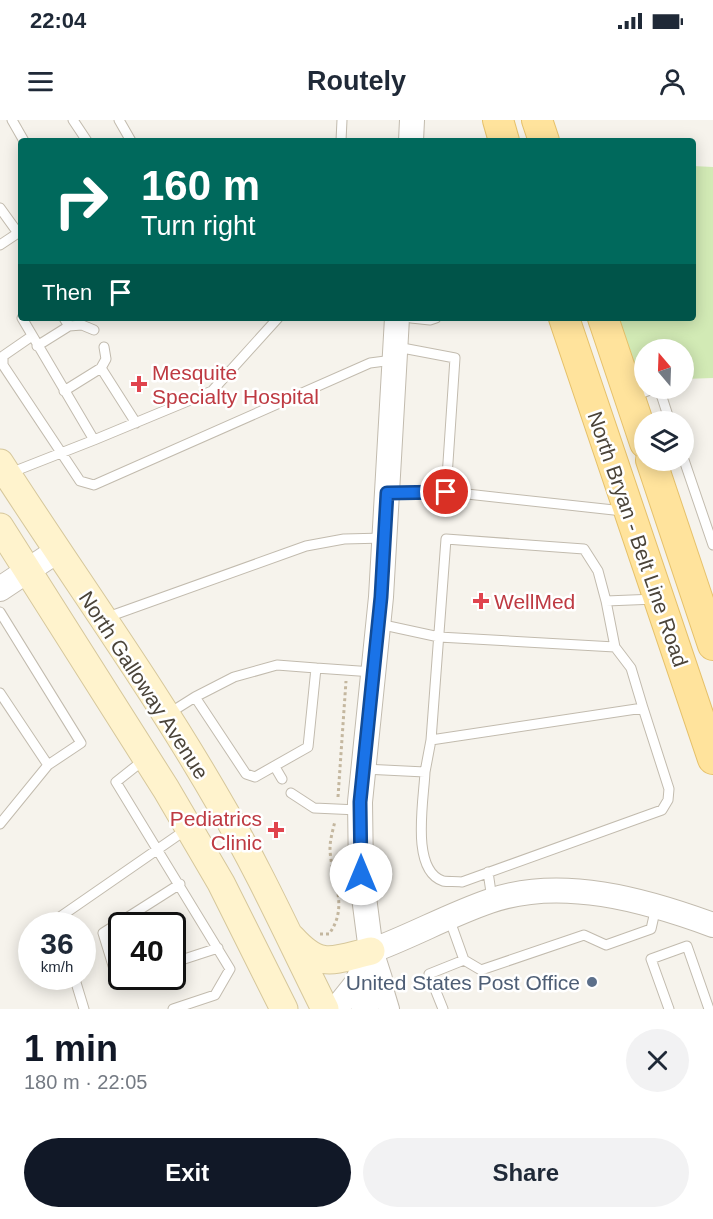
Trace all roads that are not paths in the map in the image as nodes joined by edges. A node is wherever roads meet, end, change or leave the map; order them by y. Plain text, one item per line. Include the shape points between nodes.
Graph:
1 (12, 120) edge
2 (73, 120) edge
3 (119, 120) edge
4 (342, 120) edge
5 (412, 120) edge
6 (498, 120) edge
7 (537, 120) edge
8 (22, 138) edge
9 (85, 138) edge
10 (129, 138) edge
11 (341, 138) edge
12 (411, 138) edge
13 (503, 138) edge
14 (543, 138) edge
15 (0, 208) edge
16 (0, 245) edge
17 (24, 321) edge
18 (275, 321) edge
19 (397, 321) edge
20 (565, 321) edge
21 (605, 321) edge
22 (66, 322) edge
23 (94, 330) dead end
24 (32, 336) junction
25 (37, 346) junction
26 (104, 347) dead end
27 (394, 353) junction
28 (101, 368) junction
29 (634, 368) edge
30 (64, 390) junction
31 (136, 423) junction
32 (94, 440) junction
33 (61, 453) junction
34 (2, 471) edge
35 (655, 471) edge
36 (688, 471) edge
37 (446, 492) junction
38 (387, 493) junction
39 (629, 511) junction
40 (0, 526) edge
41 (384, 538) junction
42 (713, 545) edge
43 (57, 551) junction
44 (28, 571) junction
45 (0, 589) edge
46 (658, 599) junction
47 (606, 601) junction
48 (0, 612) edge
49 (103, 619) junction
50 (379, 624) junction
51 (439, 637) junction
52 (713, 645) edge
53 (615, 647) junction
54 (316, 668) junction
55 (93, 671) junction
56 (374, 672) junction
57 (0, 693) edge
58 (195, 697) junction
59 (643, 708) junction
60 (705, 713) edge
61 (165, 715) junction
62 (431, 740) junction
63 (147, 757) junction
64 (713, 759) edge
65 (48, 765) junction
66 (275, 767) junction
67 (364, 769) junction
68 (425, 772) junction
69 (282, 779) dead end
70 (291, 793) dead end
71 (223, 808) junction
72 (361, 810) junction
73 (0, 824) edge
74 (189, 827) junction
75 (158, 848) junction
76 (488, 872) junction
77 (180, 884) junction
78 (492, 900) junction
79 (657, 904) junction
80 (67, 912) edge
81 (136, 912) edge
82 (449, 918) junction
83 (713, 925) edge
84 (285, 929) junction
85 (108, 930) edge
86 (218, 948) junction
87 (108, 949) edge
88 (371, 951) junction
89 (186, 958) edge
90 (464, 960) junction
91 (380, 979) junction
92 (78, 990) edge
93 (84, 1009) edge
94 (173, 1009) edge
95 (284, 1009) edge
96 (326, 1009) edge
97 (336, 1009) edge
98 (364, 1009) edge
99 (389, 1009) edge
100 (443, 1009) edge
101 (669, 1009) edge
102 (709, 1009) edge

1 - 8 lane
2 - 9 lane
3 - 10 lane
4 - 11 lane
5 - 12 street
6 - 13 main road
7 - 14 main road
15 - 16 lane via 18,233
17 - 24 lane
18 - 31 lane via 212,391
19 - 27 street
20 - 39 main road, North Bryan - Belt Line Road
21 - 29 main road, North Bryan - Belt Line Road
22 - 23 lane
22 - 25 lane
24 - 25 lane
24 - 33 lane via 3,356 3,365
25 - 30 lane
26 - 28 lane via 106,359
27 - 33 lane via 94,485 80,481
27 - 37 lane via 455,358
27 - 38 street
28 - 30 lane
28 - 31 lane
30 - 32 lane
31 - 32 lane
32 - 33 lane
33 - 34 lane
34 - 43 main road, North Galloway Avenue
35 - 52 main road, North Bryan - Belt Line Road
36 - 42 lane
37 - 38 lane
37 - 39 lane
38 - 41 street
39 - 46 main road, North Bryan - Belt Line Road
40 - 44 main road, North Galloway Avenue
41 - 49 lane via 344,539 306,546
41 - 50 street
43 - 44 street
43 - 49 main road, North Galloway Avenue
44 - 45 street
44 - 55 main road, North Galloway Avenue
46 - 47 lane
46 - 60 main road, North Bryan - Belt Line Road
47 - 51 lane via 598,571 584,549 446,539
47 - 53 lane
48 - 65 lane via 81,743
49 - 61 main road, North Galloway Avenue
50 - 51 lane
50 - 56 street
51 - 53 lane
51 - 62 lane
53 - 59 lane via 631,668
54 - 56 lane
54 - 58 lane via 277,665 234,677
54 - 66 lane via 308,747
55 - 61 main road via 116,688 139,723 149,724
55 - 63 main road, North Galloway Avenue
56 - 67 street
57 - 65 lane
58 - 61 lane
58 - 66 lane via 246,774 255,777
59 - 62 lane
59 - 76 lane via 669,789 662,810
60 - 64 main road, North Bryan - Belt Line Road
61 - 71 main road, North Galloway Avenue
62 - 68 lane
63 - 74 main road, North Galloway Avenue
63 - 75 lane via 116,782
65 - 73 lane
66 - 69 lane
67 - 68 lane
67 - 72 street
68 - 76 lane via 421,846 424,863 443,881 462,882
70 - 72 lane via 314,808
71 - 74 main road
71 - 84 main road, North Galloway Avenue
72 - 88 street via 361,874
74 - 75 lane
74 - 95 main road, North Galloway Avenue
75 - 77 lane
75 - 80 lane
76 - 78 lane
77 - 81 lane
77 - 86 lane
78 - 79 street via 525,893 569,892 614,895
78 - 82 street
79 - 83 street
79 - 90 lane via 651,929 606,945 584,935 482,970
82 - 88 street
82 - 90 lane
84 - 88 main road via 308,955 318,959 333,960
84 - 96 main road, North Galloway Avenue
85 - 87 lane via 103,933
86 - 89 lane
86 - 94 lane via 230,969 215,995
88 - 91 street
88 - 97 street via 356,984
90 - 100 lane via 429,974
91 - 98 street
91 - 99 street
92 - 93 lane
101 - 102 lane via 651,959 687,946

